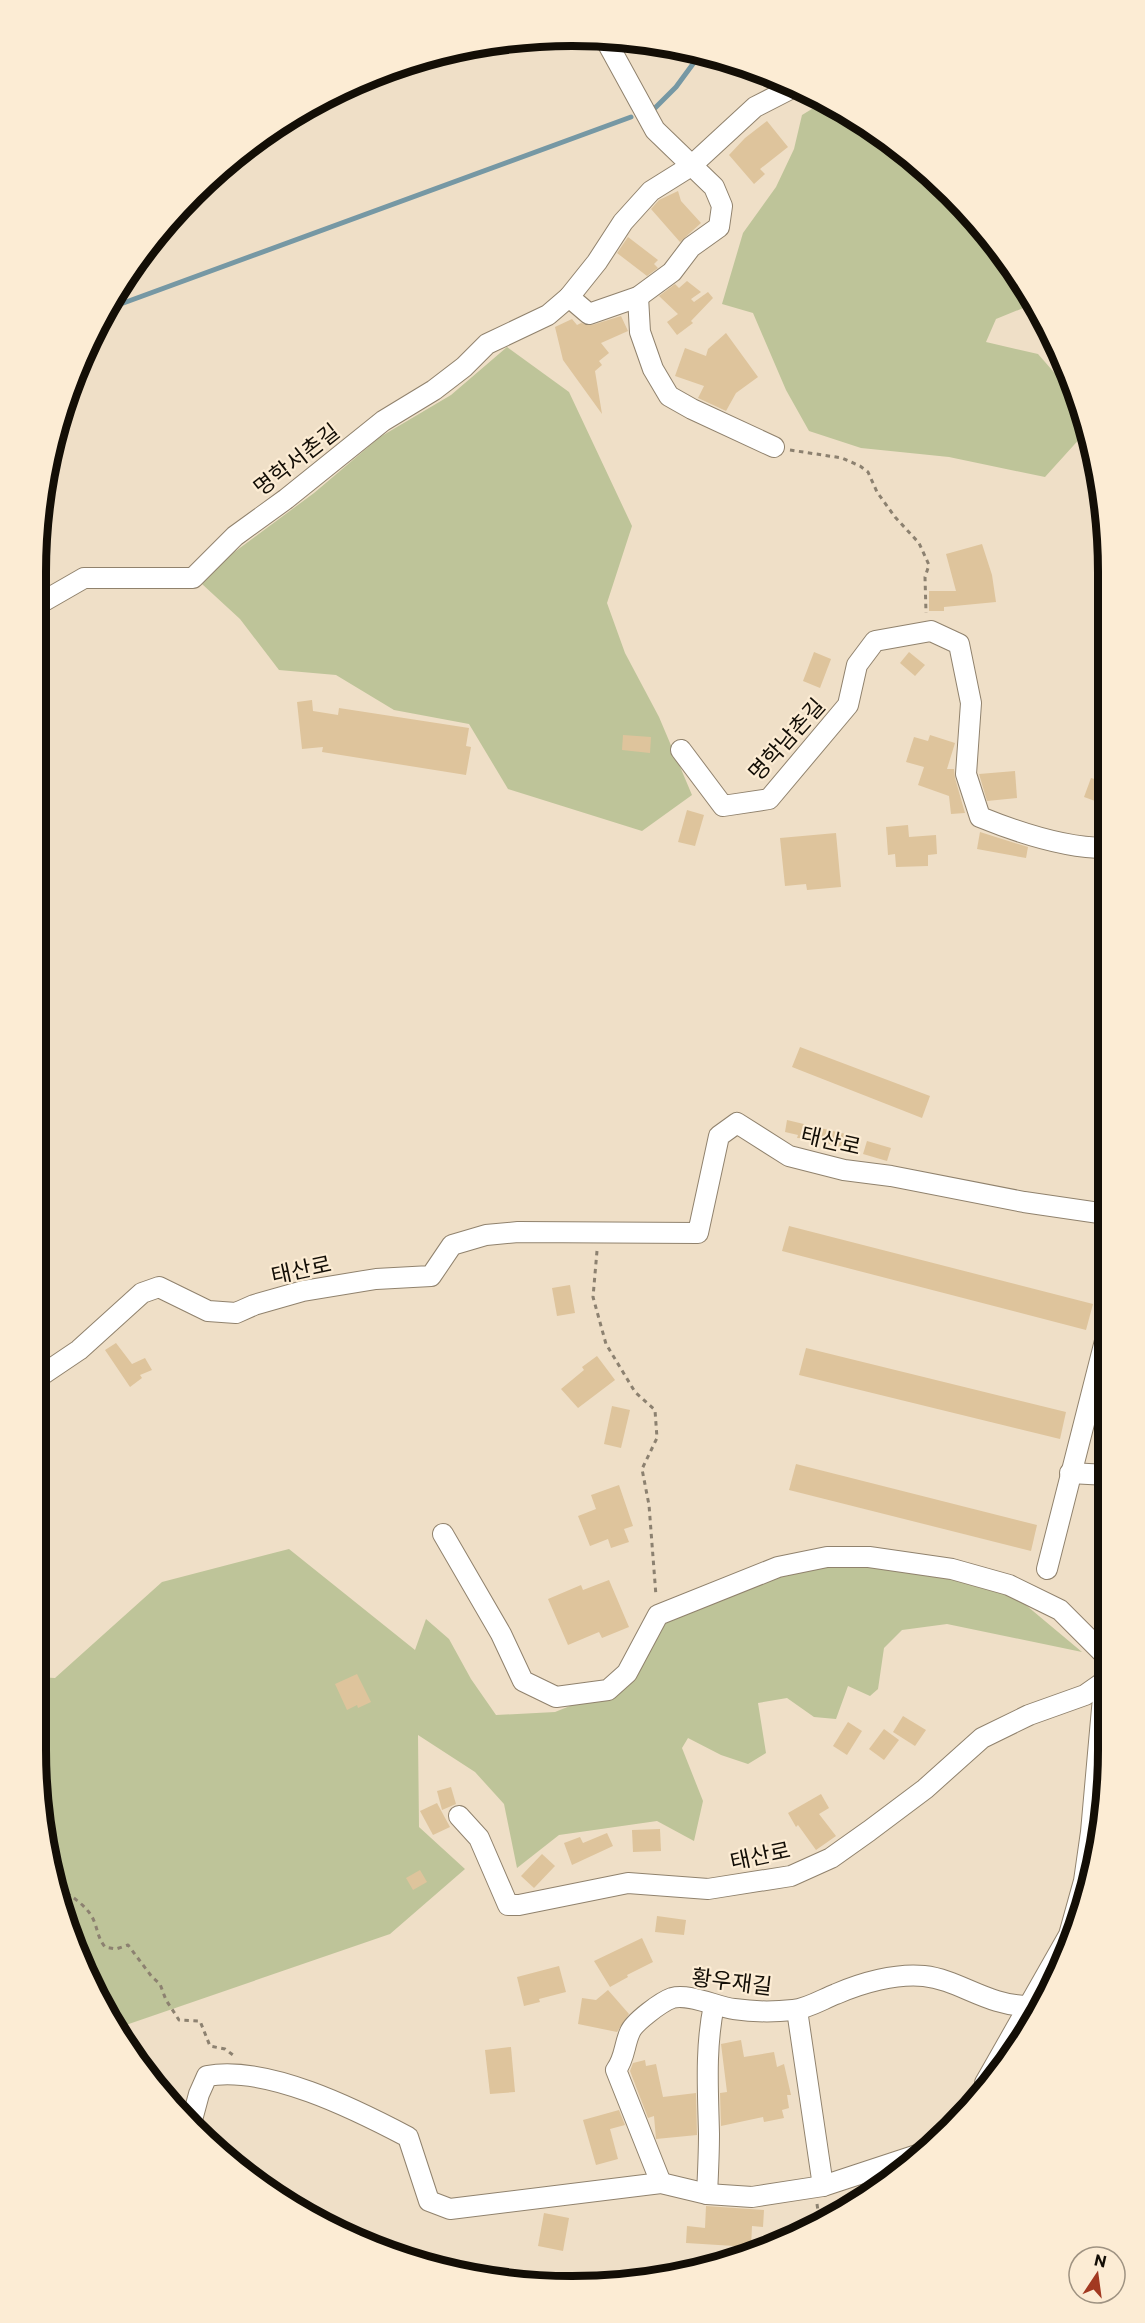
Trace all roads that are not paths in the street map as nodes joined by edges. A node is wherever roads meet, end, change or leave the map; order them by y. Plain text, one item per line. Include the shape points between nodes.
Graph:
1 (610, 48) edge
2 (785, 92) edge
3 (691, 166) junction
4 (569, 297) junction
5 (638, 297) junction
6 (774, 447) road end
7 (46, 600) edge
8 (681, 750) dead end
9 (1098, 848) edge
10 (1098, 1213) edge
11 (1098, 1367) edge
12 (46, 1372) edge
13 (1070, 1473) junction
14 (1098, 1475) edge
15 (443, 1534) dead end
16 (1047, 1569) dead end
17 (1098, 1648) edge
18 (1098, 1686) edge
19 (1098, 1759) edge
20 (459, 1816) dead end
21 (1087, 1857) edge
22 (1052, 1965) edge
23 (714, 2005) junction
24 (1029, 2006) junction
25 (797, 2010) junction
26 (999, 2058) edge
27 (194, 2114) edge
28 (903, 2160) edge
29 (662, 2182) junction
30 (823, 2186) junction
31 (707, 2194) junction

1 - 3 street via 655,130
2 - 3 street, 명학서촌길 via 755,107
3 - 4 street, 명학서촌길 via 651,191 623,222
3 - 5 street via 714,187 722,206 719,227 691,247 672,272
4 - 5 street via 589,314
4 - 7 street, 명학서촌길 via 548,315 487,344 464,368 383,421 234,536 193,578 84,578
5 - 6 street via 640,332 653,369 669,396
8 - 9 street, 명학남촌길 via 723,806 769,799 848,705 857,665 875,641 928,631 959,644 971,703 966,774 980,817 1009,829
10 - 12 street, 태산로 via 844,1170 789,1156 737,1123 719,1136 698,1233 486,1235 452,1245 431,1276 376,1279 303,1291 236,1314 208,1311 159,1287 142,1293 79,1350
11 - 13 street
13 - 14 street
13 - 16 street
15 - 17 street via 501,1634 523,1681 555,1697 608,1690 627,1673 658,1616 778,1567 827,1557 869,1557 952,1569 1009,1585 1060,1610
18 - 20 street, 태산로 via 982,1738 925,1789 869,1831 831,1858 791,1876 708,1889 628,1883 508,1905 479,1838
19 - 21 street
22 - 24 street
23 - 25 street, 황우재길 via 770,2012
23 - 29 street, 황우재길 via 697,1999 673,1998 649,2012 630,2030 623,2061 616,2070
23 - 31 street via 706,2060
24 - 25 street, 황우재길 via 986,1999 926,1976 906,1976 850,1987
24 - 26 street
25 - 30 street
27 - 29 street via 207,2076 226,2073 289,2085 353,2108 408,2137 429,2201 450,2209
28 - 30 street
29 - 31 street
30 - 31 street via 752,2198

